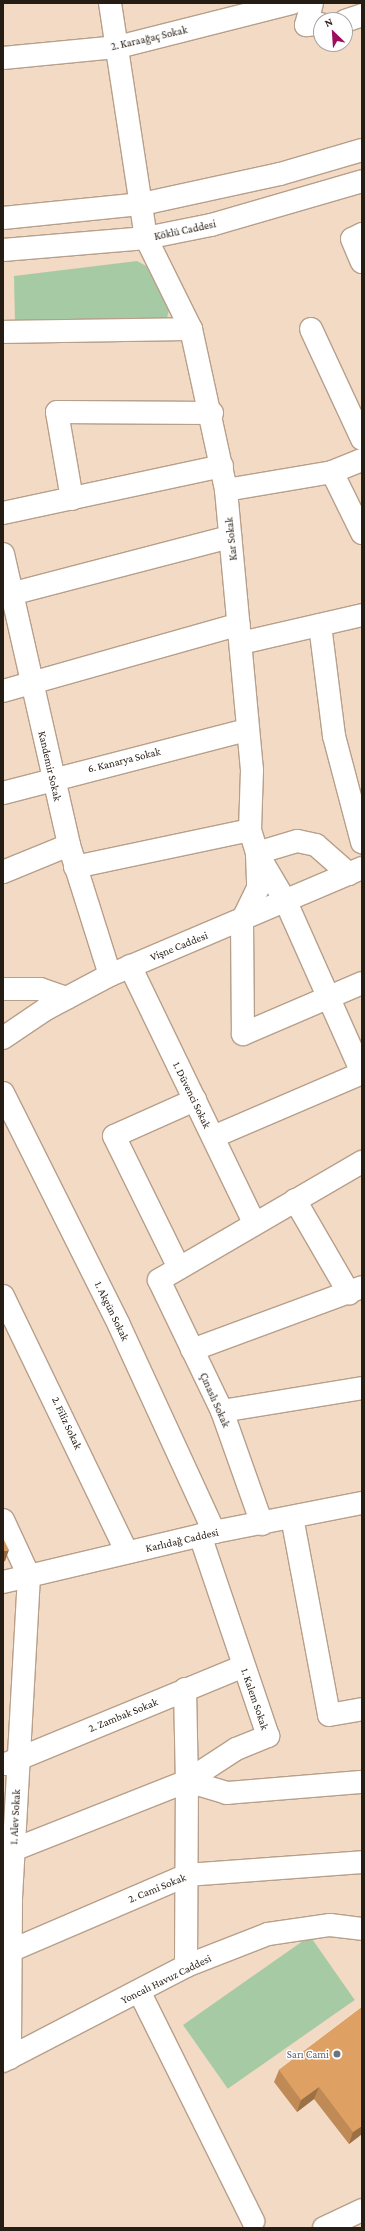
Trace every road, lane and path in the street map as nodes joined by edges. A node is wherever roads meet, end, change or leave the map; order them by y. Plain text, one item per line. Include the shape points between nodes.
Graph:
1 (110, 3) edge
2 (292, 3) edge
3 (312, 3) edge
4 (313, 25) edge
5 (118, 47) junction
6 (3, 58) edge
7 (362, 150) edge
8 (362, 181) edge
9 (142, 204) junction
10 (3, 218) edge
11 (357, 237) edge
12 (146, 238) junction
13 (3, 250) edge
14 (362, 262) edge
15 (191, 329) junction
16 (311, 329) dead end
17 (3, 332) edge
18 (212, 412) junction
19 (362, 439) edge
20 (362, 460) edge
21 (222, 466) junction
22 (332, 472) junction
23 (226, 490) junction
24 (72, 499) junction
25 (3, 513) edge
26 (362, 533) edge
27 (230, 537) junction
28 (3, 554) edge
29 (7, 595) edge
30 (362, 615) edge
31 (320, 625) junction
32 (240, 633) junction
33 (32, 683) junction
34 (3, 691) edge
35 (246, 730) junction
36 (52, 778) junction
37 (3, 793) edge
38 (250, 830) junction
39 (362, 842) edge
40 (69, 845) junction
41 (257, 853) junction
42 (75, 867) junction
43 (356, 871) edge
44 (3, 872) edge
45 (286, 902) junction
46 (242, 921) junction
47 (130, 966) junction
48 (110, 975) junction
49 (362, 983) edge
50 (3, 989) edge
51 (329, 997) junction
52 (66, 998) junction
53 (3, 1038) edge
54 (362, 1073) edge
55 (3, 1093) edge
56 (195, 1100) junction
57 (213, 1137) junction
58 (362, 1162) edge
59 (295, 1200) junction
60 (254, 1223) junction
61 (179, 1268) junction
62 (355, 1290) edge
63 (3, 1296) edge
64 (192, 1350) junction
65 (362, 1388) edge
66 (222, 1411) junction
67 (362, 1502) edge
68 (292, 1517) junction
69 (3, 1520) edge
70 (262, 1524) junction
71 (207, 1534) junction
72 (127, 1552) junction
73 (29, 1576) junction
74 (3, 1582) edge
75 (244, 1666) junction
76 (185, 1689) junction
77 (362, 1709) edge
78 (11, 1762) edge
79 (187, 1781) junction
80 (362, 1782) edge
81 (13, 1850) junction
82 (362, 1862) edge
83 (187, 1875) junction
84 (7, 1901) edge
85 (362, 1929) edge
86 (10, 1951) junction
87 (186, 1966) junction
88 (139, 1991) junction
89 (6, 2059) edge
90 (362, 2210) edge
91 (253, 2221) dead end
92 (324, 2228) edge

1 - 5 main road, Kar Sokak
2 - 5 main road, 2. Karaağaç Sokak
3 - 4 main road via 306,25
5 - 6 main road, 2. Karaağaç Sokak
5 - 9 main road, Kar Sokak
7 - 9 main road via 280,174
8 - 12 main road, Köklü Caddesi via 211,225
9 - 10 main road
9 - 12 main road, Kar Sokak
11 - 14 main road
12 - 13 main road, Köklü Caddesi
12 - 15 main road, Kar Sokak
15 - 17 main road
15 - 18 main road, Kar Sokak
16 - 19 main road
18 - 21 main road, Kar Sokak
18 - 24 main road via 57,412
20 - 22 main road
21 - 23 main road, Kar Sokak
21 - 24 main road
22 - 23 main road
22 - 26 main road
23 - 27 main road, Kar Sokak
24 - 25 main road
27 - 29 main road
27 - 32 main road, Kar Sokak
28 - 29 main road, Kandemir Sokak
29 - 33 main road, Kandemir Sokak
30 - 31 main road
31 - 32 main road
31 - 39 main road via 334,736
32 - 33 main road
32 - 35 main road, Kar Sokak
33 - 34 main road
33 - 36 main road, Kandemir Sokak
35 - 36 main road, 6. Kanarya Sokak
35 - 38 main road, Kar Sokak via 252,770
36 - 37 main road, 6. Kanarya Sokak
36 - 40 main road, Kandemir Sokak
38 - 41 main road, Kar Sokak
38 - 42 main road
40 - 42 main road, Kandemir Sokak
40 - 44 main road
41 - 43 main road via 297,841 316,845
41 - 45 main road, Kar Sokak
41 - 46 main road, Kar Sokak via 258,888
42 - 48 main road, Kandemir Sokak
43 - 45 main road, Vişne Caddesi
45 - 46 main road, Vişne Caddesi
45 - 51 main road, Kar Sokak
46 - 47 main road, Vişne Caddesi
46 - 51 main road via 243,1034
47 - 48 main road, Vişne Caddesi
47 - 56 main road, 1. Düvenci Sokak
48 - 52 main road, Vişne Caddesi
49 - 51 main road
50 - 52 main road via 40,989
51 - 54 main road, Kar Sokak
52 - 53 main road, Vişne Caddesi
54 - 57 main road
55 - 71 main road, 1. Akgün Sokak via 119,1325
56 - 57 main road, 1. Düvenci Sokak
56 - 61 main road via 114,1136
57 - 60 main road, 1. Düvenci Sokak
58 - 59 main road
59 - 60 main road
59 - 62 main road
60 - 61 main road
61 - 64 main road, Çınaslı Sokak via 159,1280
62 - 64 main road
63 - 72 main road, 2. Filiz Sokak
64 - 66 main road, Çınaslı Sokak
65 - 66 main road
66 - 70 main road, Çınaslı Sokak
67 - 68 main road, Karlıdağ Caddesi
68 - 70 main road, Karlıdağ Caddesi
68 - 77 main road via 329,1715
69 - 73 main road
70 - 71 main road, Karlıdağ Caddesi
71 - 72 main road, Karlıdağ Caddesi
71 - 75 main road, 1. Kalem Sokak
72 - 73 main road, Karlıdağ Caddesi
73 - 74 main road, Karlıdağ Caddesi
73 - 78 main road, 1. Alev Sokak
75 - 76 main road, 2. Zambak Sokak
75 - 79 main road, 1. Kalem Sokak via 268,1736 236,1749
76 - 78 main road, 2. Zambak Sokak
76 - 79 main road
78 - 81 main road, 1. Alev Sokak
79 - 80 main road via 234,1793
79 - 81 main road
79 - 83 main road
81 - 84 main road, 1. Alev Sokak
82 - 83 main road, 2. Cami Sokak
83 - 86 main road, 2. Cami Sokak
83 - 87 main road
84 - 86 main road, 1. Alev Sokak
85 - 87 main road, Yoncalı Havuz Caddesi via 330,1925 268,1934
86 - 89 main road, 1. Alev Sokak
87 - 88 main road, Yoncalı Havuz Caddesi
88 - 89 main road, Yoncalı Havuz Caddesi
88 - 91 main road
90 - 92 main road

